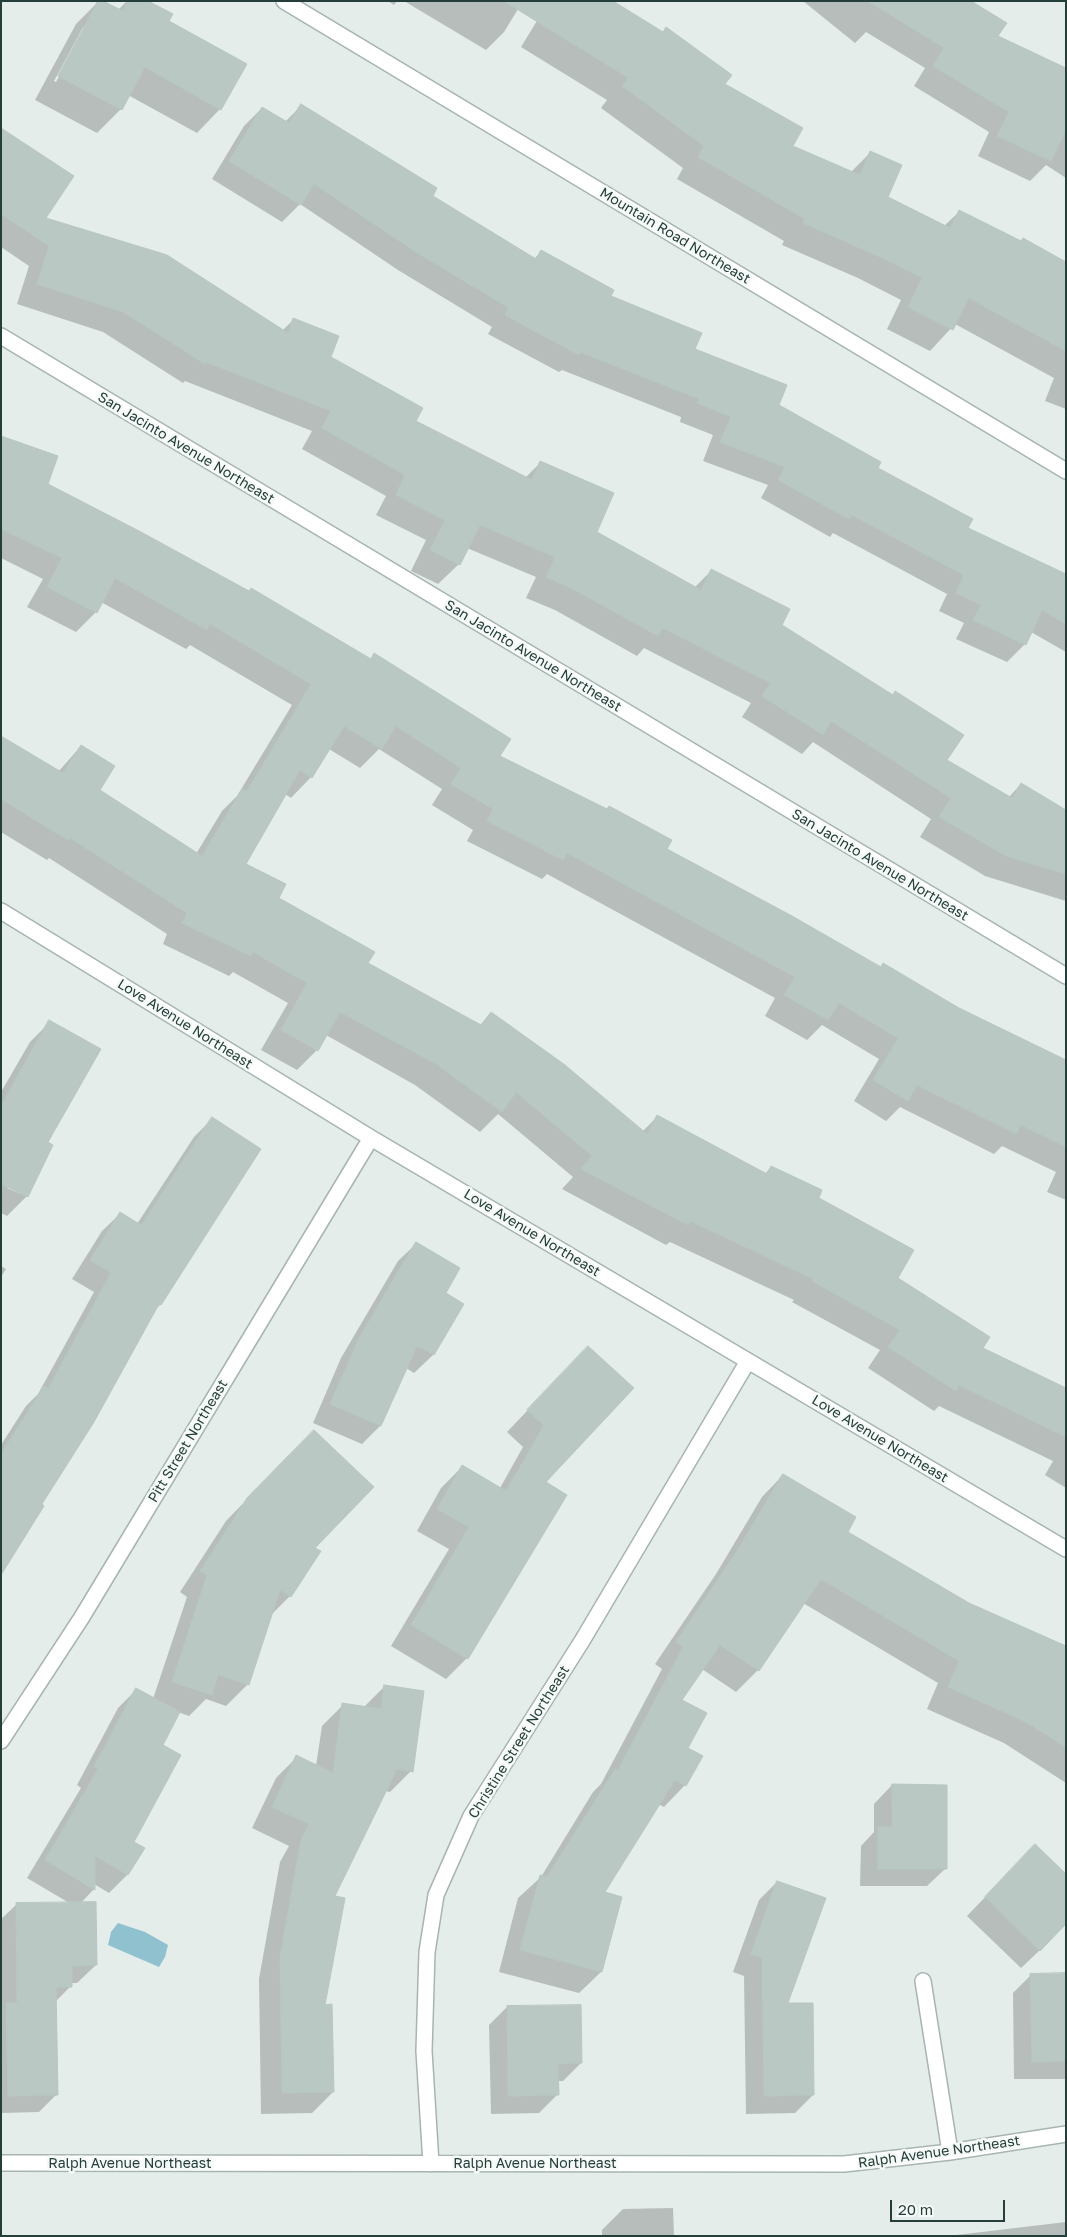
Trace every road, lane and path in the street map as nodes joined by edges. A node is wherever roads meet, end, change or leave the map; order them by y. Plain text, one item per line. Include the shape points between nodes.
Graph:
1 (284, 1) edge
2 (1, 336) edge
3 (1066, 471) edge
4 (1, 912) edge
5 (1066, 976) edge
6 (371, 1138) junction
7 (748, 1361) junction
8 (1066, 1549) edge
9 (1, 1741) edge
10 (923, 1981) dead end
11 (1066, 2134) edge
12 (950, 2152) junction
13 (1, 2164) edge
14 (431, 2164) junction

1 - 3 street, Mountain Road Northeast
2 - 5 street, San Jacinto Avenue Northeast
4 - 6 street, Love Avenue Northeast
6 - 7 street, Love Avenue Northeast
6 - 9 street, Pitt Street Northeast via 82,1617
7 - 8 street, Love Avenue Northeast
7 - 14 street, Christine Street Northeast via 582,1641 471,1816 436,1895 427,1952 424,2051
10 - 12 street
11 - 12 street, Ralph Avenue Northeast
12 - 14 street, Ralph Avenue Northeast via 844,2164
13 - 14 street, Ralph Avenue Northeast

